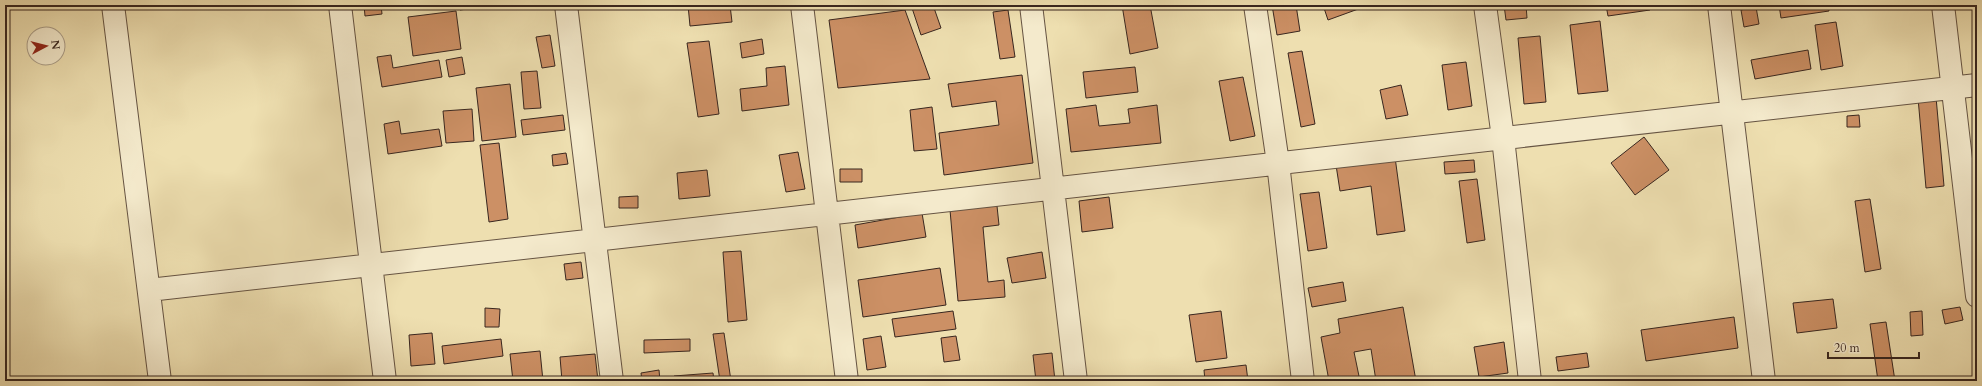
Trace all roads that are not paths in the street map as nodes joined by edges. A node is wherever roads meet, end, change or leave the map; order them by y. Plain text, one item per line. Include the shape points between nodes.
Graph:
1 (113, 5) edge
2 (340, 5) edge
3 (566, 5) edge
4 (802, 5) edge
5 (1031, 5) edge
6 (1255, 5) edge
7 (1485, 5) edge
8 (1719, 5) edge
9 (1943, 5) edge
10 (1977, 85) edge
11 (1953, 88) junction
12 (1732, 112) junction
13 (1503, 138) junction
14 (1278, 164) junction
15 (1054, 188) junction
16 (828, 214) junction
17 (595, 239) junction
18 (371, 265) junction
19 (149, 290) junction
20 (1977, 296) edge
21 (160, 381) edge
22 (385, 381) edge
23 (612, 381) edge
24 (847, 381) edge
25 (1076, 381) edge
26 (1303, 381) edge
27 (1530, 381) edge
28 (1764, 381) edge

1 - 19 street
2 - 18 street
3 - 17 street
4 - 16 street
5 - 15 street
6 - 14 street
7 - 13 street
8 - 12 street
9 - 11 street
10 - 11 street
11 - 12 street
11 - 20 street
12 - 13 street
12 - 28 street
13 - 14 street
13 - 27 street
14 - 15 street
14 - 26 street
15 - 16 street
15 - 25 street
16 - 17 street
16 - 24 street
17 - 18 street
17 - 23 street
18 - 19 street
18 - 22 street
19 - 21 street

